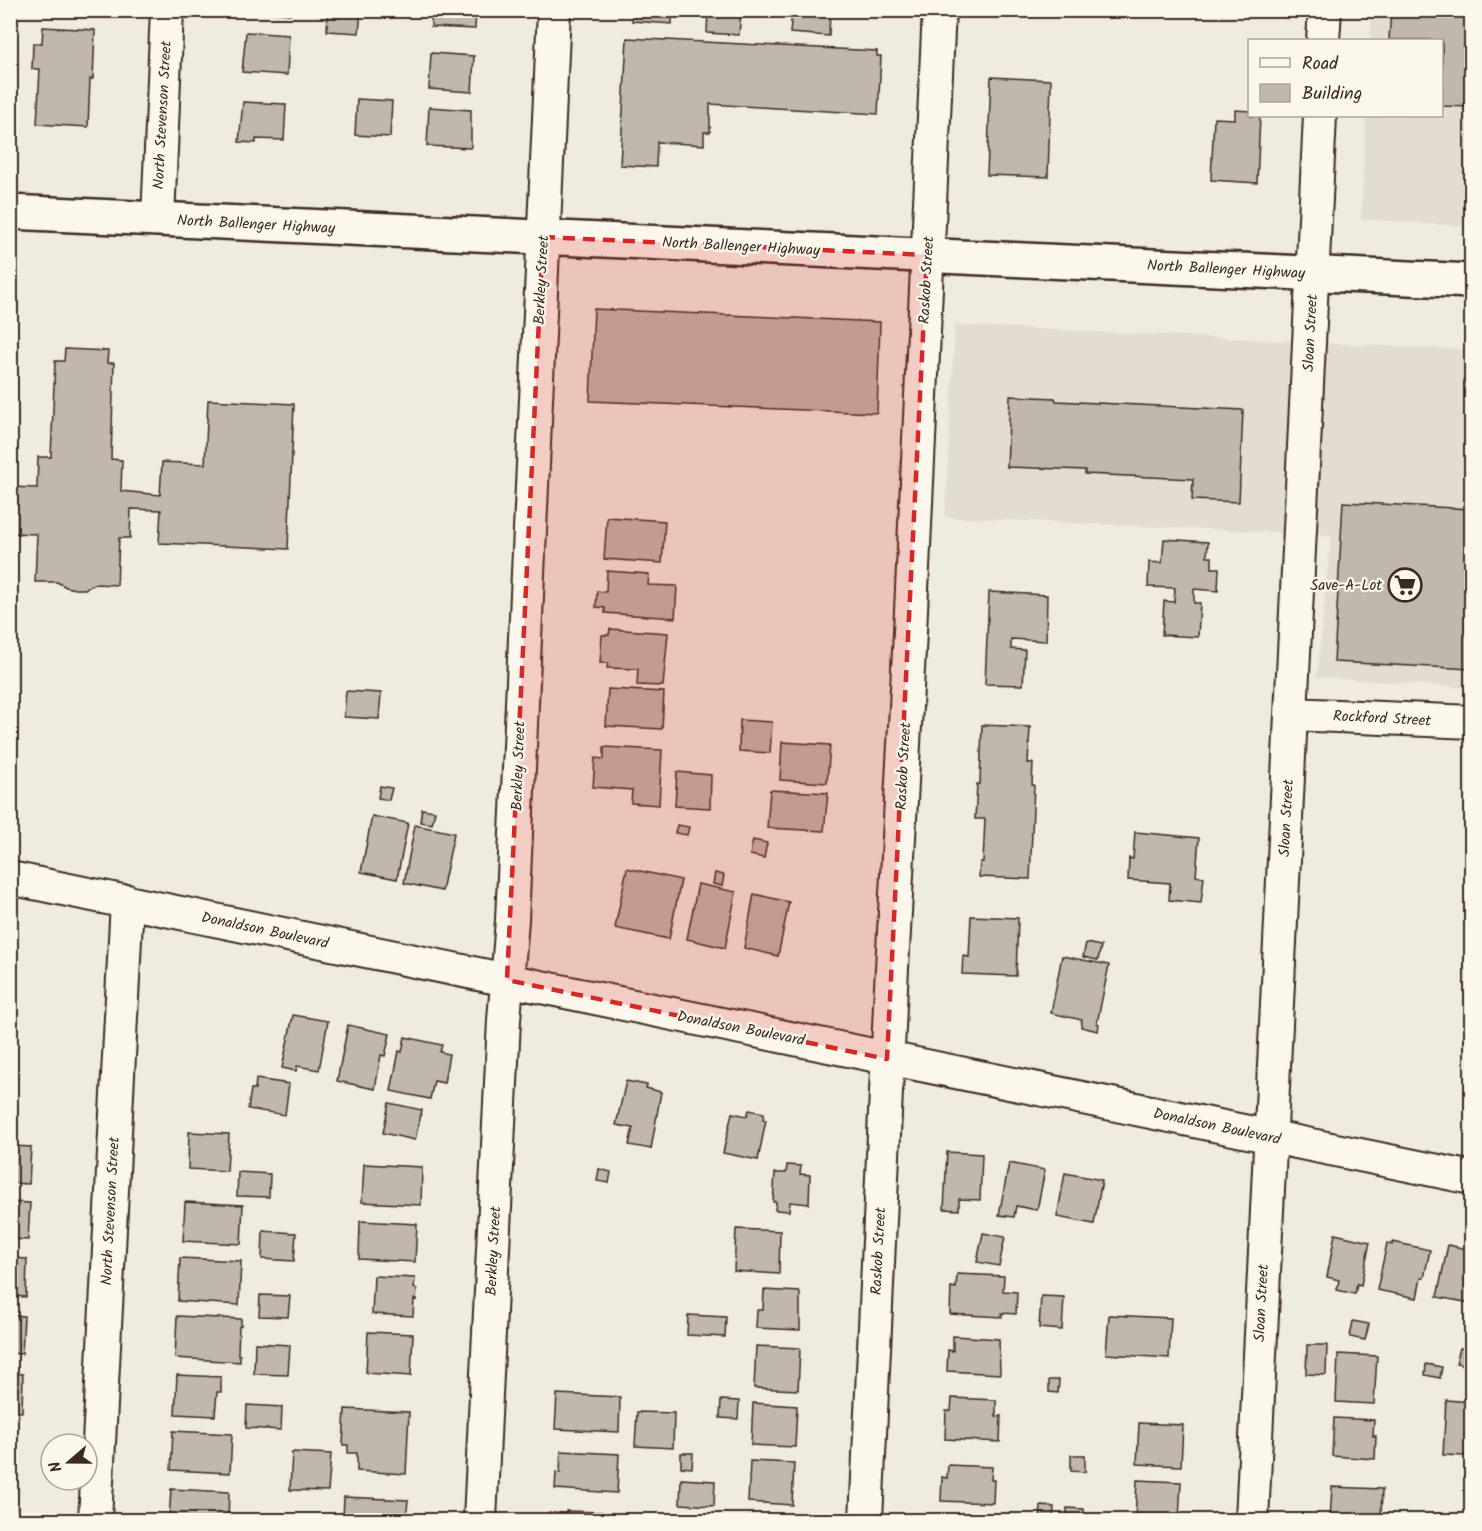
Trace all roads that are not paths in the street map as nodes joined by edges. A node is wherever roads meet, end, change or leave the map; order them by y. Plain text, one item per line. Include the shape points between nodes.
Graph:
1 (167, 10) edge
2 (554, 10) edge
3 (939, 10) edge
4 (1325, 10) edge
5 (1323, 39) edge
6 (1320, 117) edge
7 (10, 212) edge
8 (158, 219) junction
9 (543, 237) junction
10 (927, 255) junction
11 (1313, 274) junction
12 (1472, 281) edge
13 (1292, 714) junction
14 (1472, 722) edge
15 (10, 878) edge
16 (127, 901) junction
17 (507, 980) junction
18 (887, 1059) junction
19 (1269, 1137) junction
20 (1472, 1178) edge
21 (95, 1521) edge
22 (480, 1521) edge
23 (866, 1521) edge
24 (1252, 1521) edge

1 - 8 street, North Stevenson Street
2 - 9 street, Berkley Street
3 - 10 street, Raskob Street
4 - 5 street
6 - 11 street, Sloan Street
7 - 8 main road, North Ballenger Highway
8 - 9 main road, North Ballenger Highway
9 - 10 main road, North Ballenger Highway
9 - 17 street, Berkley Street
10 - 11 main road, North Ballenger Highway
10 - 18 street, Raskob Street
11 - 12 main road, North Ballenger Highway
11 - 13 street, Sloan Street
13 - 14 street, Rockford Street
13 - 19 street, Sloan Street
15 - 16 street, Donaldson Boulevard
16 - 17 street, Donaldson Boulevard
16 - 21 street, North Stevenson Street
17 - 18 street, Donaldson Boulevard
17 - 22 street, Berkley Street
18 - 19 street, Donaldson Boulevard
18 - 23 street, Raskob Street
19 - 20 street, Donaldson Boulevard
19 - 24 street, Sloan Street

